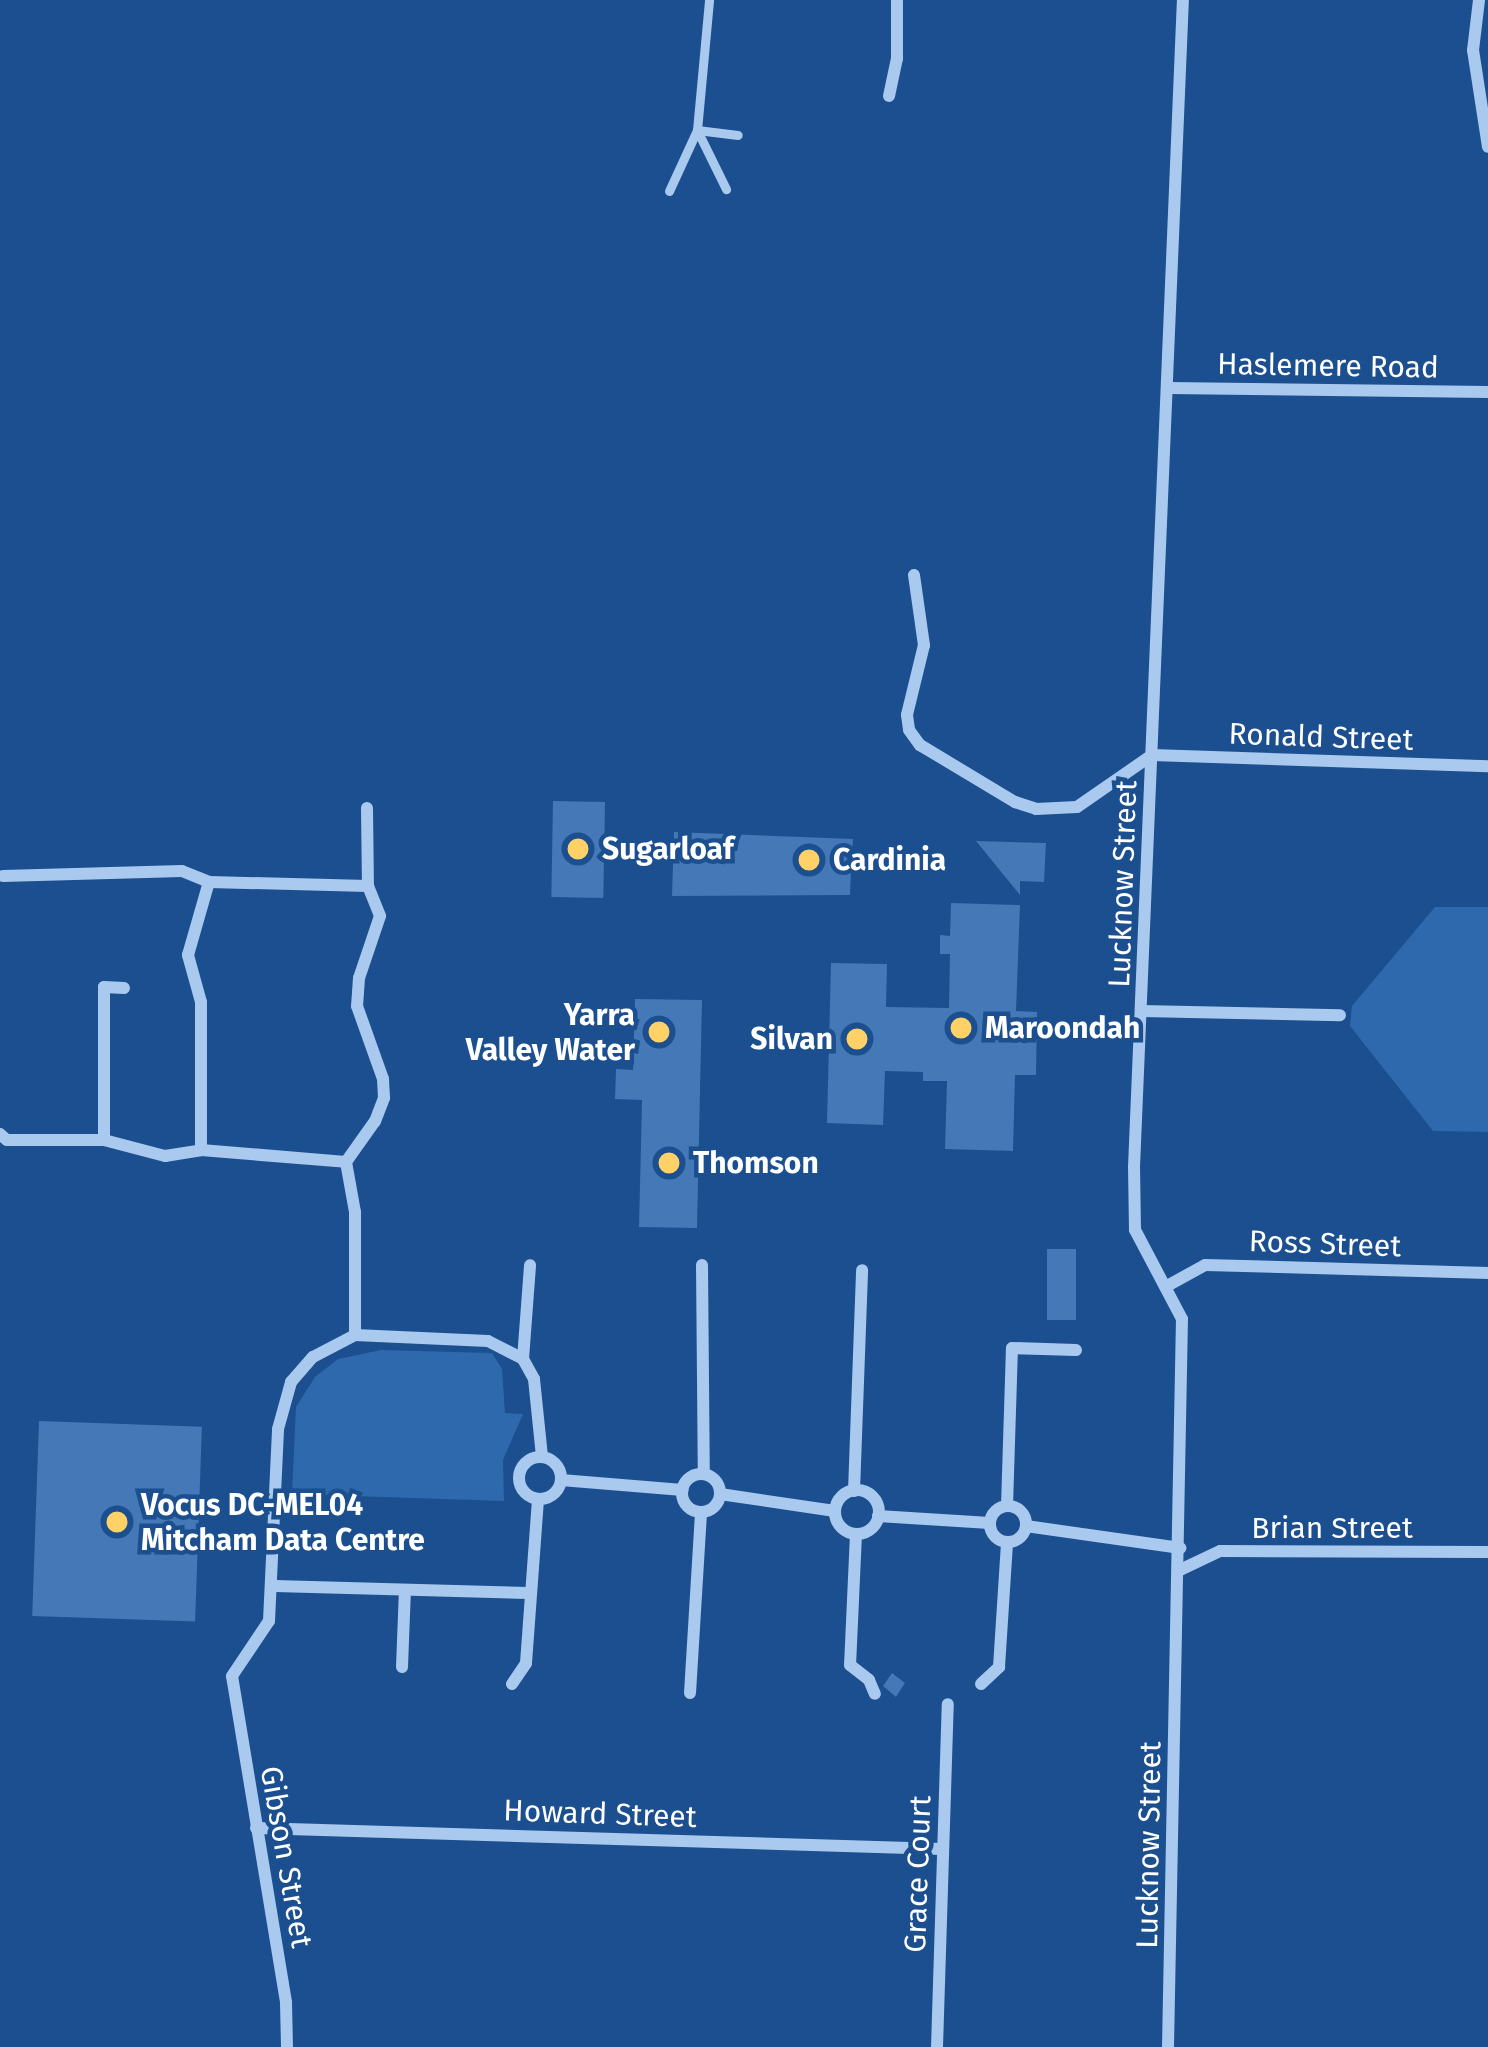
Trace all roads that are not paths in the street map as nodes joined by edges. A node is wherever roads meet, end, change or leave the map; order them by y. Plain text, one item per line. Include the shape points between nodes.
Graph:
1 (709, 0) edge
2 (897, 0) edge
3 (1184, 0) edge
4 (1479, 0) edge
5 (889, 96) dead end
6 (698, 130) junction
7 (738, 135) dead end
8 (1488, 147) edge
9 (726, 189) dead end
10 (669, 191) dead end
11 (1168, 388) junction
12 (1488, 392) edge
13 (914, 575) dead end
14 (1152, 755) junction
15 (1488, 766) edge
16 (367, 808) dead end
17 (1, 876) edge
18 (209, 882) junction
19 (368, 886) junction
20 (124, 988) dead end
21 (1142, 1011) junction
22 (1340, 1015) dead end
23 (0, 1134) edge
24 (104, 1140) junction
25 (201, 1150) junction
26 (346, 1162) junction
27 (530, 1265) dead end
28 (702, 1265) dead end
29 (862, 1270) dead end
30 (1488, 1274) edge
31 (1167, 1286) junction
32 (355, 1335) junction
33 (1076, 1350) dead end
34 (523, 1359) junction
35 (542, 1456) junction
36 (704, 1474) junction
37 (562, 1480) junction
38 (682, 1490) junction
39 (854, 1491) junction
40 (720, 1494) junction
41 (538, 1499) junction
42 (1007, 1506) junction
43 (835, 1511) junction
44 (701, 1512) junction
45 (878, 1516) junction
46 (990, 1523) junction
47 (1026, 1526) junction
48 (856, 1534) junction
49 (1007, 1543) junction
50 (1180, 1548) junction
51 (1488, 1552) edge
52 (1180, 1570) junction
53 (275, 1586) junction
54 (404, 1589) junction
55 (528, 1593) junction
56 (402, 1667) dead end
57 (512, 1684) dead end
58 (981, 1684) dead end
59 (690, 1693) dead end
60 (875, 1694) dead end
61 (948, 1703) dead end
62 (256, 1828) junction
63 (942, 1849) junction
64 (287, 2047) edge
65 (937, 2047) edge
66 (1168, 2047) edge

1 - 6 lane
2 - 5 street
3 - 11 street, Lucknow Street
4 - 8 street via 1473,50
6 - 7 lane
6 - 9 lane
6 - 10 lane
11 - 12 street, Haslemere Road
11 - 14 street, Lucknow Street
13 - 14 street via 925,645 908,715 920,746 1036,808 1077,807
14 - 15 street, Ronald Street
14 - 21 street, Lucknow Street
16 - 19 street
17 - 18 street via 182,871
18 - 19 street
18 - 25 street via 188,955 201,1002
19 - 26 street via 380,916 357,1006 384,1097
20 - 24 street via 104,987
21 - 22 street
21 - 31 street, Lucknow Street via 1136,1230
23 - 24 street
24 - 25 street via 165,1156
25 - 26 street
26 - 32 street via 356,1212
27 - 34 street
28 - 36 street
29 - 39 street
30 - 31 street, Ross Street via 1205,1265
31 - 50 street, Lucknow Street via 1182,1319
32 - 34 street via 488,1341
32 - 53 street via 313,1357 283,1403
33 - 42 street via 1012,1348
34 - 35 street via 534,1379
35 - 37 street via 557,1464
35 - 41 street via 526,1461 519,1476
36 - 38 street
36 - 40 street
37 - 38 street
37 - 41 street via 554,1494
38 - 44 street via 687,1505
39 - 43 street
39 - 45 street via 870,1495
40 - 43 street
40 - 44 street
41 - 55 street
42 - 46 street
42 - 47 street
43 - 48 street via 838,1524
44 - 59 street
45 - 46 street
45 - 48 street
46 - 49 street via 994,1537
47 - 49 street
47 - 50 street
48 - 60 street via 850,1665
49 - 58 street via 999,1667
50 - 52 street, Lucknow Street
51 - 52 street, Brian Street via 1220,1551
52 - 66 street, Lucknow Street
53 - 54 street
53 - 62 street, Gibson Street via 269,1621 232,1676
54 - 55 street
54 - 56 street
55 - 57 street via 526,1664
61 - 63 street, Grace Court
62 - 63 street, Howard Street
62 - 64 street, Gibson Street
63 - 65 street, Grace Court

